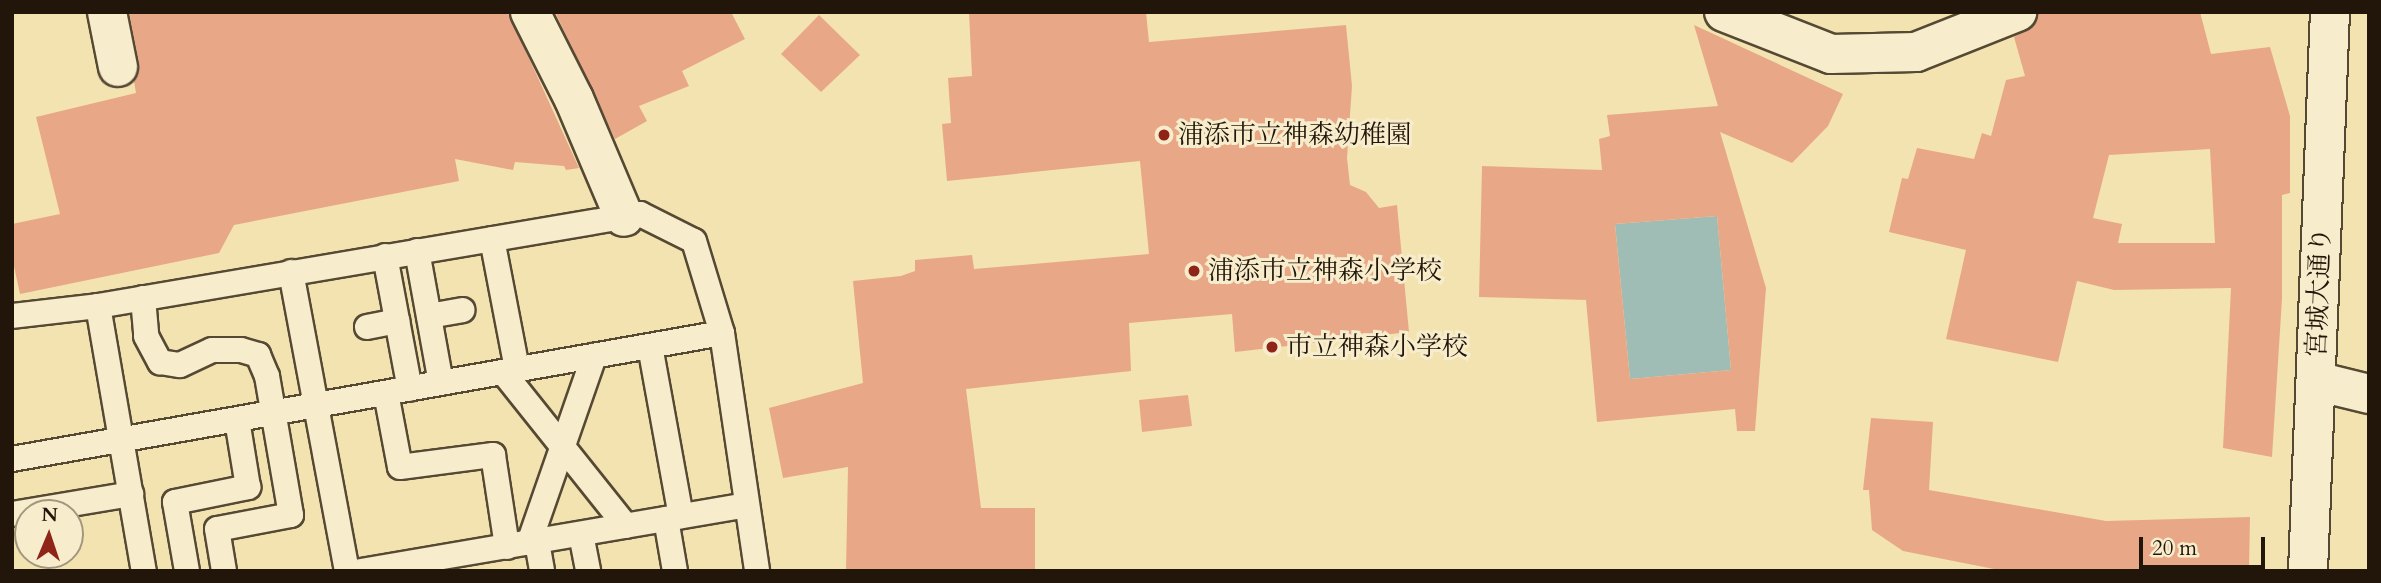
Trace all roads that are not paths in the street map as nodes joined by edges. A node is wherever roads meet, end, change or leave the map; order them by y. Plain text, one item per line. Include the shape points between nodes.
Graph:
1 (107, 12) edge
2 (530, 12) edge
3 (1724, 12) edge
4 (2017, 12) edge
5 (2330, 12) edge
6 (118, 67) dead end
7 (624, 217) junction
8 (492, 239) junction
9 (417, 251) junction
10 (385, 256) junction
11 (291, 272) junction
12 (142, 298) junction
13 (98, 306) junction
14 (461, 310) dead end
15 (12, 316) edge
16 (429, 316) junction
17 (397, 321) junction
18 (367, 327) dead end
19 (722, 334) junction
20 (650, 346) junction
21 (594, 356) junction
22 (510, 371) junction
23 (2316, 382) junction
24 (441, 383) junction
25 (410, 389) junction
26 (386, 393) junction
27 (2369, 394) edge
28 (314, 405) junction
29 (271, 413) junction
30 (237, 419) junction
31 (122, 440) junction
32 (562, 446) junction
33 (12, 459) edge
34 (131, 494) junction
35 (746, 506) junction
36 (12, 514) edge
37 (673, 518) junction
38 (626, 526) junction
39 (581, 534) junction
40 (524, 544) junction
41 (144, 571) edge
42 (187, 571) edge
43 (224, 571) edge
44 (347, 571) edge
45 (361, 571) edge
46 (542, 571) edge
47 (587, 571) edge
48 (675, 571) edge
49 (757, 571) edge
50 (2308, 571) edge

1 - 6 street
2 - 7 street via 574,99
3 - 4 street via 1831,54 1916,52
5 - 23 street, 宮城大通り
7 - 8 lane
7 - 19 lane via 640,214 694,241
8 - 9 lane
8 - 22 lane
9 - 10 lane
9 - 16 lane
10 - 11 lane
10 - 17 lane
11 - 12 lane
11 - 28 lane
12 - 13 lane
12 - 29 lane via 146,336 160,362 180,365 212,350 258,355 267,376
13 - 15 lane
13 - 31 lane
14 - 16 lane
16 - 24 lane
17 - 18 lane
17 - 25 lane
19 - 20 lane
19 - 35 lane
20 - 21 lane
20 - 37 lane
21 - 22 lane
21 - 32 lane
22 - 24 lane
22 - 32 lane
23 - 27 street
23 - 50 street, 宮城大通り
24 - 25 lane
25 - 26 lane
26 - 28 lane
26 - 40 lane via 400,467 494,455
28 - 29 lane
28 - 44 lane
29 - 30 lane
29 - 43 lane via 291,515 217,529
30 - 31 lane
30 - 42 lane via 248,487 175,502
31 - 33 lane
31 - 34 lane
32 - 38 lane
32 - 40 lane
34 - 36 lane
34 - 41 lane
35 - 37 lane
35 - 49 lane
37 - 38 lane
37 - 48 lane
38 - 39 lane
39 - 40 lane
39 - 47 lane
40 - 45 lane
40 - 46 lane

